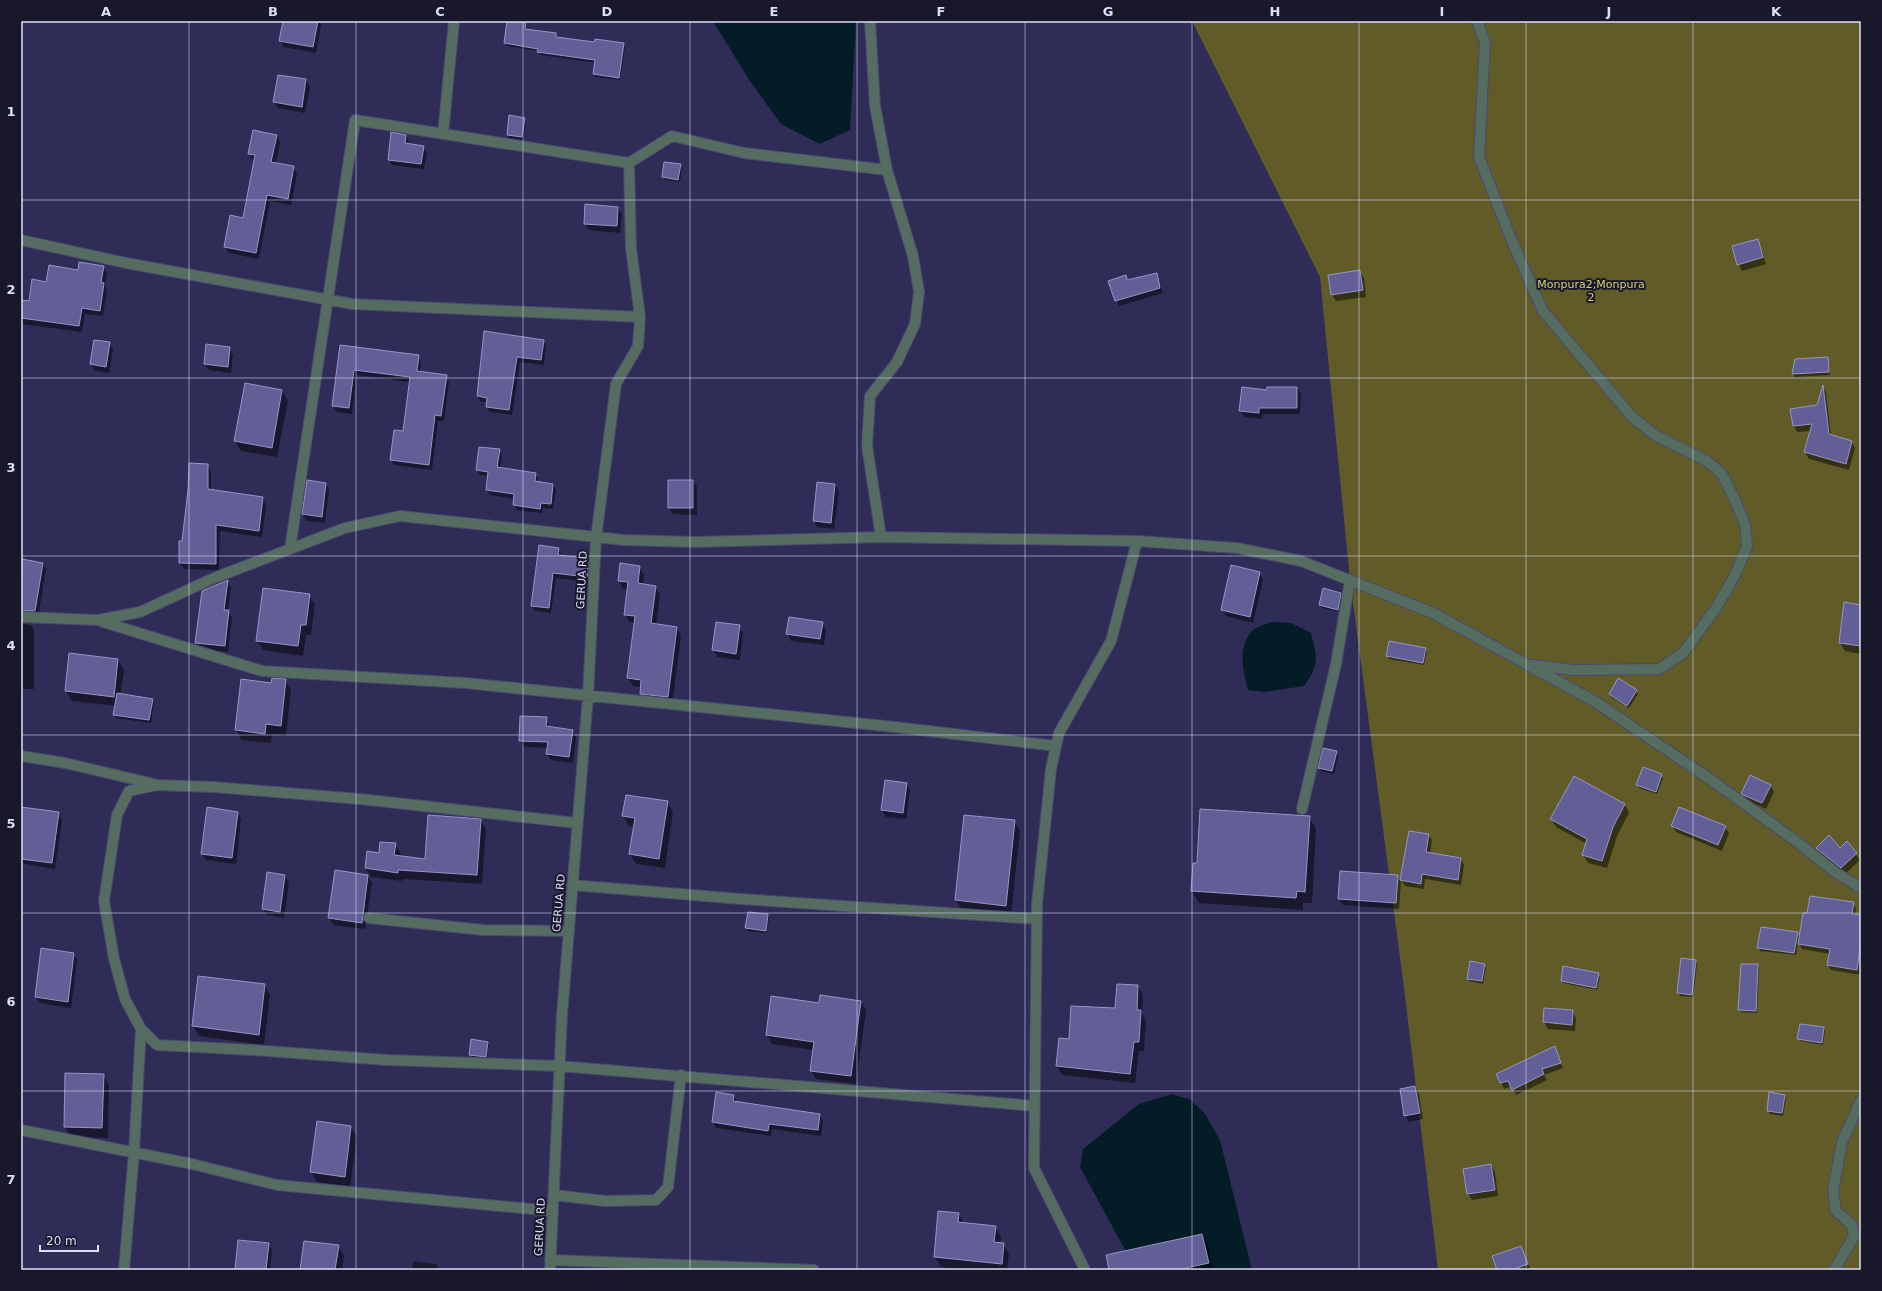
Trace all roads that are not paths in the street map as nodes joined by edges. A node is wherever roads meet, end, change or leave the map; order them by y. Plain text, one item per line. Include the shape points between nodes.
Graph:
1 (454, 21) edge
2 (870, 21) edge
3 (1477, 21) edge
4 (443, 134) junction
5 (628, 163) junction
6 (887, 170) junction
7 (21, 240) edge
8 (328, 300) junction
9 (640, 317) junction
10 (881, 537) junction
11 (596, 538) junction
12 (1136, 541) junction
13 (290, 549) junction
14 (1350, 580) junction
15 (21, 617) edge
16 (98, 620) junction
17 (1527, 664) junction
18 (588, 696) junction
19 (1056, 746) junction
20 (21, 756) edge
21 (157, 785) junction
22 (1302, 809) dead end
23 (577, 823) junction
24 (572, 885) junction
25 (1861, 888) edge
26 (369, 918) dead end
27 (1037, 919) junction
28 (568, 932) junction
29 (141, 1029) junction
30 (559, 1066) junction
31 (680, 1075) junction
32 (1861, 1100) edge
33 (1035, 1106) junction
34 (21, 1130) edge
35 (134, 1152) junction
36 (554, 1195) junction
37 (553, 1210) junction
38 (550, 1265) edge
39 (124, 1270) edge
40 (814, 1270) edge
41 (1085, 1270) edge
42 (1834, 1270) edge

1 - 4 street
2 - 6 street via 875,106
3 - 17 street via 1486,42 1479,157 1543,311 1632,417 1655,435 1707,461 1722,474 1746,525 1747,546 1716,608 1684,653 1659,669 1574,670
4 - 5 street
4 - 8 street via 355,120
5 - 6 street via 672,136 744,153
5 - 9 street, GERUA RD via 631,248
6 - 10 street via 913,256 919,292 916,324 897,362 870,396 867,446
7 - 8 street via 126,263
8 - 9 street via 352,304
8 - 13 street
9 - 11 street, GERUA RD via 638,346 616,384
10 - 11 street via 694,542
10 - 12 street
11 - 13 street via 400,516 345,528
11 - 18 street, GERUA RD
12 - 14 street via 1238,548 1301,561
12 - 19 street via 1111,641 1059,733
13 - 16 street via 214,578 140,612
14 - 17 street via 1433,613
14 - 22 street via 1336,664
15 - 16 street
16 - 18 street via 262,671 465,683
17 - 25 street via 1594,701 1707,777 1835,872
18 - 19 street
18 - 23 street, GERUA RD
19 - 27 street via 1050,777
20 - 21 street via 65,763
21 - 23 street via 360,799
21 - 29 street via 129,791 117,815 104,901 114,959 125,999
23 - 24 street, GERUA RD
24 - 27 street
24 - 28 street, GERUA RD
26 - 28 street via 483,930
27 - 33 street
28 - 30 street, GERUA RD
29 - 30 street via 157,1045 387,1060
29 - 35 street
30 - 31 street
30 - 36 street, GERUA RD
31 - 33 street
31 - 36 street via 668,1187 656,1200 605,1201
32 - 42 street via 1842,1142 1833,1191 1836,1211 1852,1225 1854,1236
33 - 41 street via 1034,1168
34 - 35 street
35 - 37 street via 277,1185
35 - 39 street
36 - 37 street, GERUA RD
37 - 38 street, GERUA RD
38 - 40 street

